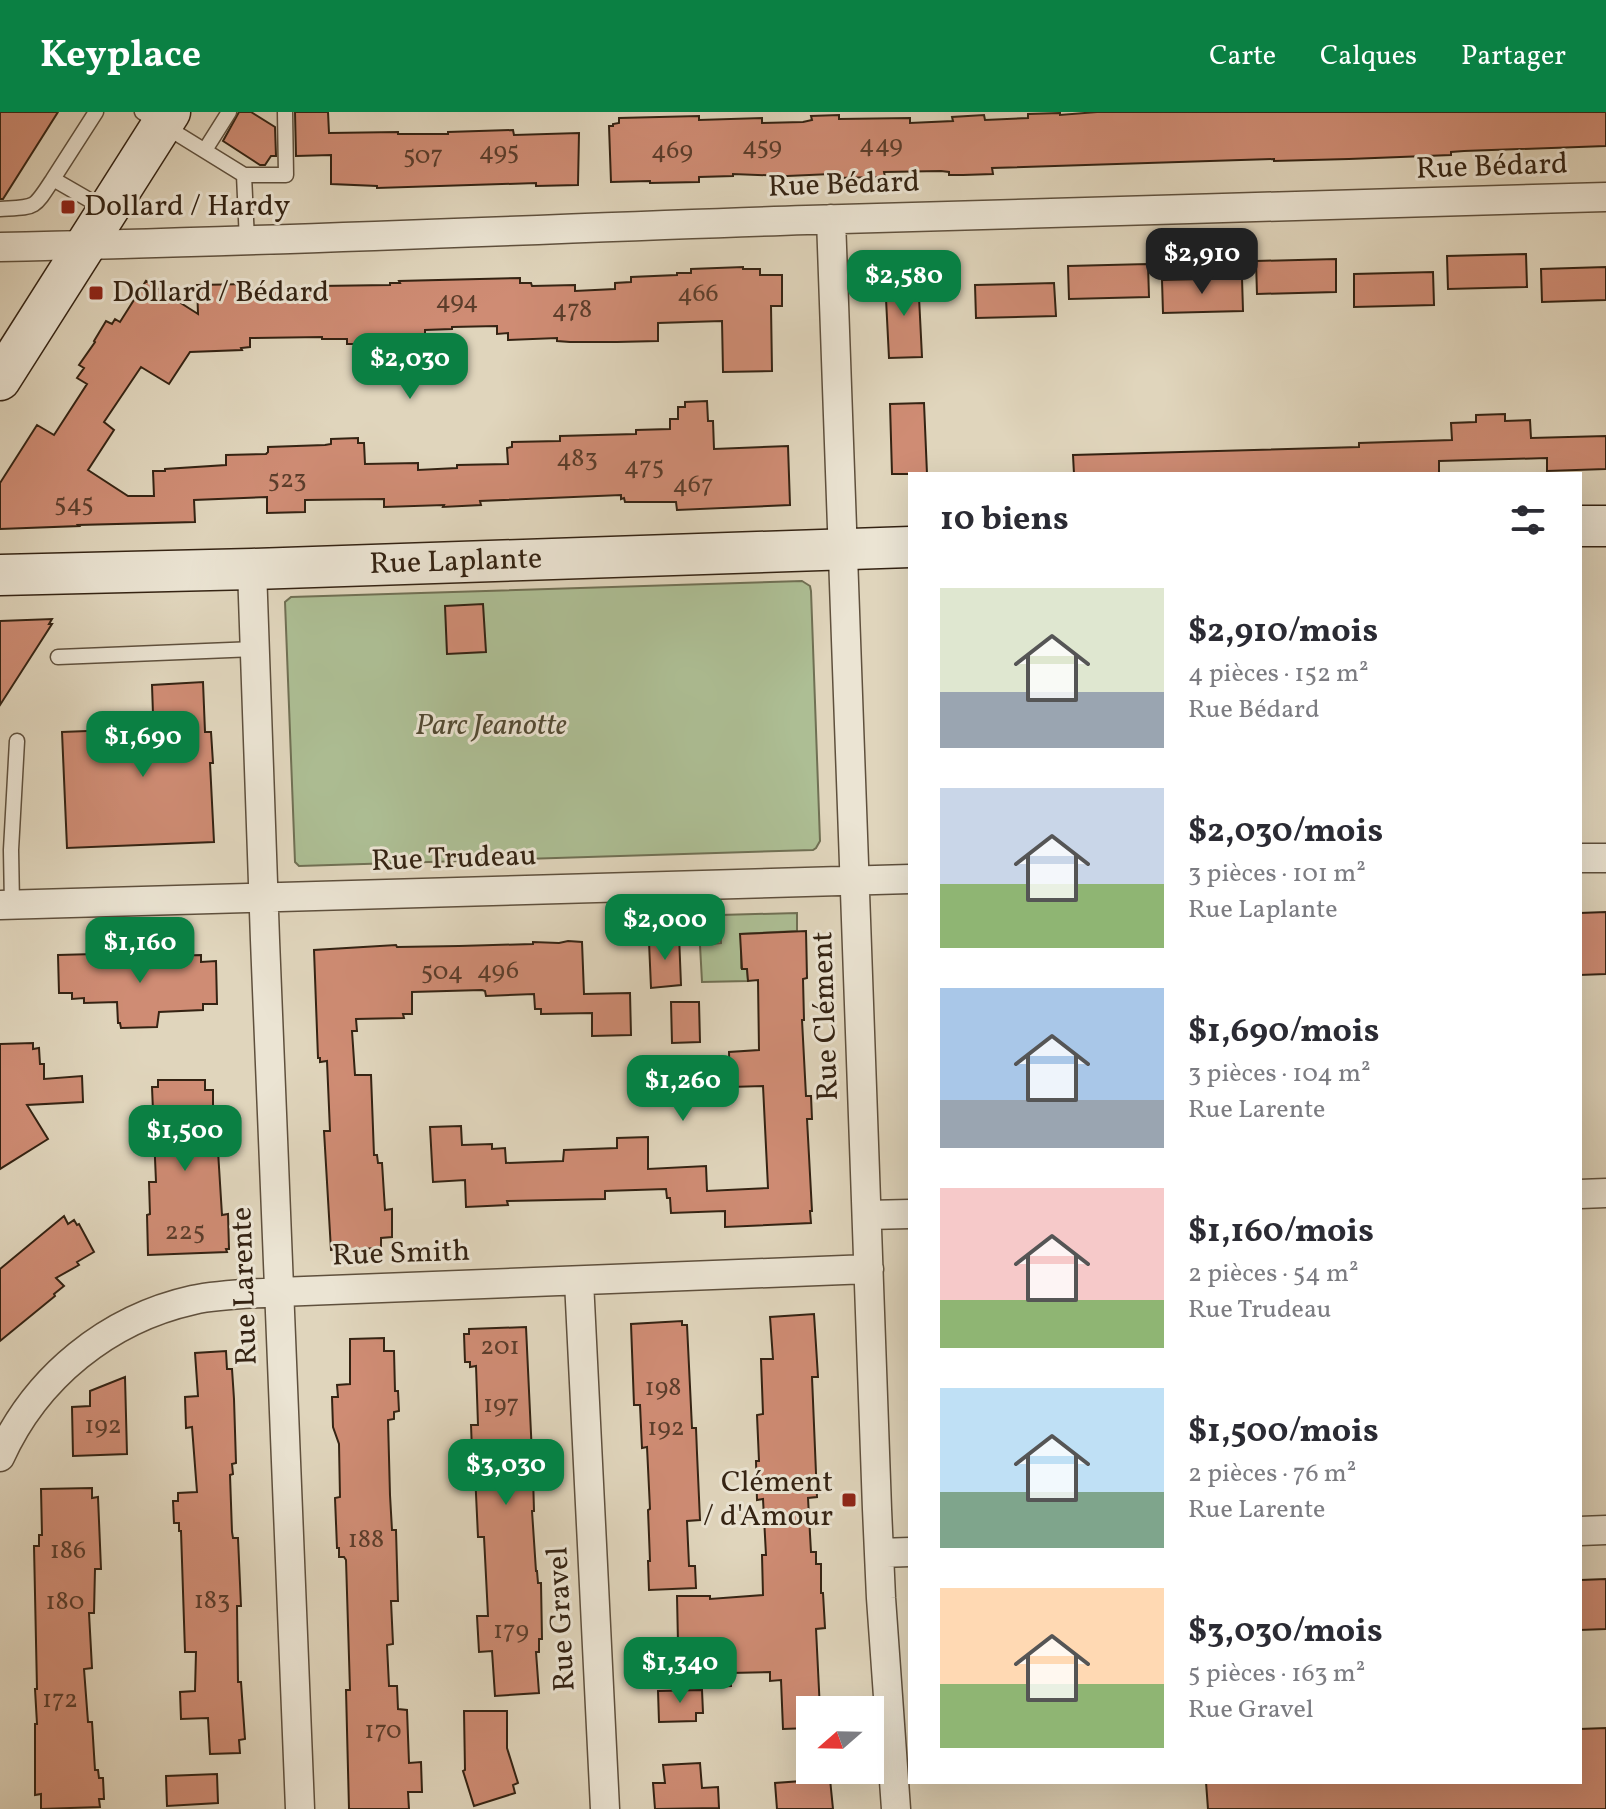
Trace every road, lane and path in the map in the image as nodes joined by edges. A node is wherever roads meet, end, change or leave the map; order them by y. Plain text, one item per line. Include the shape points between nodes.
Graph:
1 (96, 112) edge
2 (229, 112) edge
3 (285, 112) edge
4 (158, 116) edge
5 (205, 150) junction
6 (244, 175) junction
7 (53, 179) junction
8 (1606, 197) edge
9 (0, 209) edge
10 (107, 210) junction
11 (831, 219) junction
12 (247, 241) junction
13 (84, 246) junction
14 (0, 247) edge
15 (0, 380) edge
16 (1582, 526) edge
17 (1606, 526) edge
18 (908, 547) edge
19 (842, 549) junction
20 (252, 569) junction
21 (5, 573) edge
22 (255, 649) junction
23 (58, 657) dead end
24 (17, 741) dead end
25 (1582, 858) edge
26 (1606, 858) edge
27 (908, 879) edge
28 (854, 880) junction
29 (264, 898) junction
30 (6, 905) edge
31 (1606, 1193) edge
32 (1582, 1194) edge
33 (908, 1214) edge
34 (867, 1215) junction
35 (869, 1269) junction
36 (579, 1281) junction
37 (279, 1292) junction
38 (0, 1457) edge
39 (1606, 1530) edge
40 (1582, 1531) edge
41 (908, 1552) edge
42 (879, 1553) junction
43 (300, 1809) edge
44 (605, 1809) edge
45 (896, 1809) edge

1 - 7 lane
2 - 5 lane
3 - 6 lane via 286,175
4 - 5 lane
4 - 10 street
5 - 6 lane
6 - 12 lane
7 - 9 lane via 32,206
7 - 10 lane
8 - 11 street, Rue Bédard
10 - 13 street
11 - 12 street, Rue Bédard
11 - 19 street, Rue Clément
12 - 13 street, Rue Bédard
13 - 14 street, Rue Bédard
13 - 15 street
16 - 17 street
18 - 19 street, Rue Laplante
19 - 20 street, Rue Laplante
19 - 28 street, Rue Clément
20 - 21 street, Rue Laplante
20 - 22 street, Rue Larente
22 - 23 lane
22 - 29 street, Rue Larente
24 - 30 lane
25 - 26 street
27 - 28 street, Rue Trudeau
28 - 29 street, Rue Trudeau
28 - 34 street, Rue Clément
29 - 30 street, Rue Trudeau
29 - 37 street, Rue Larente
31 - 32 street
33 - 34 street
34 - 35 street, Rue Clément
35 - 36 street, Rue Smith
35 - 42 street, Rue Clément
36 - 37 street, Rue Smith
36 - 44 street, Rue Gravel
37 - 38 street, Rue Smith via 195,1300 117,1328 54,1379 16,1426
37 - 43 street, Rue Larente
39 - 40 street
41 - 42 street
42 - 45 street, Rue Clément

